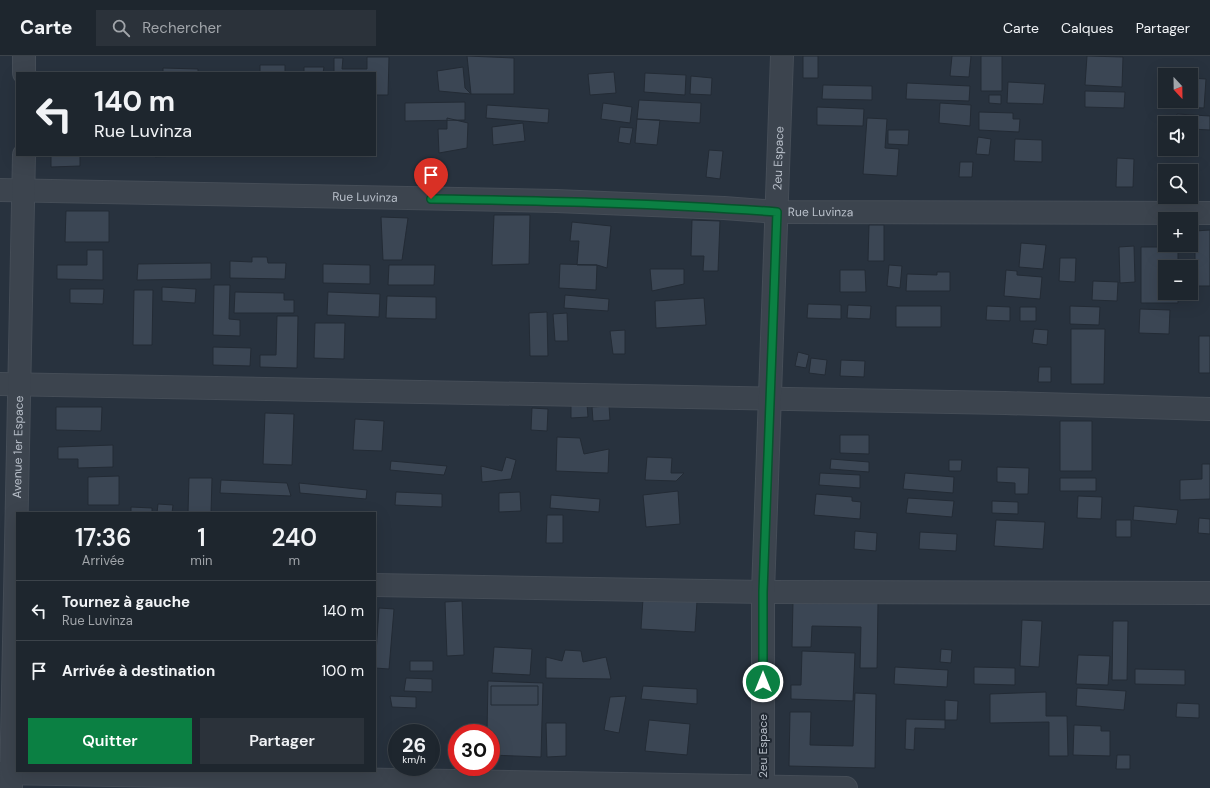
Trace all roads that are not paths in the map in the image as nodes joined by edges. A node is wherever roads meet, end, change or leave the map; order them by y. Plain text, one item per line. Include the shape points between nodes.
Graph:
1 (24, 56) edge
2 (782, 56) edge
3 (24, 72) edge
4 (24, 156) edge
5 (0, 190) edge
6 (24, 191) junction
7 (777, 212) junction
8 (1210, 213) edge
9 (10, 384) edge
10 (770, 399) junction
11 (1210, 409) edge
12 (11, 578) edge
13 (376, 585) edge
14 (763, 592) junction
15 (1210, 594) edge
16 (7, 778) edge
17 (763, 787) edge
18 (846, 788) edge

1 - 3 street
2 - 7 street, 2eu Espace
4 - 6 street, Avenue 1er Espace
5 - 6 street, Rue Luvinza
6 - 7 street, Rue Luvinza via 556,201
6 - 9 street, Avenue 1er Espace
7 - 8 street, Rue Luvinza
7 - 10 street, 2eu Espace
9 - 10 street
9 - 12 street, Avenue 1er Espace
10 - 11 street
10 - 14 street, 2eu Espace
12 - 16 street, Avenue 1er Espace
13 - 14 street
14 - 15 street
14 - 17 street, 2eu Espace
16 - 17 street
17 - 18 street

